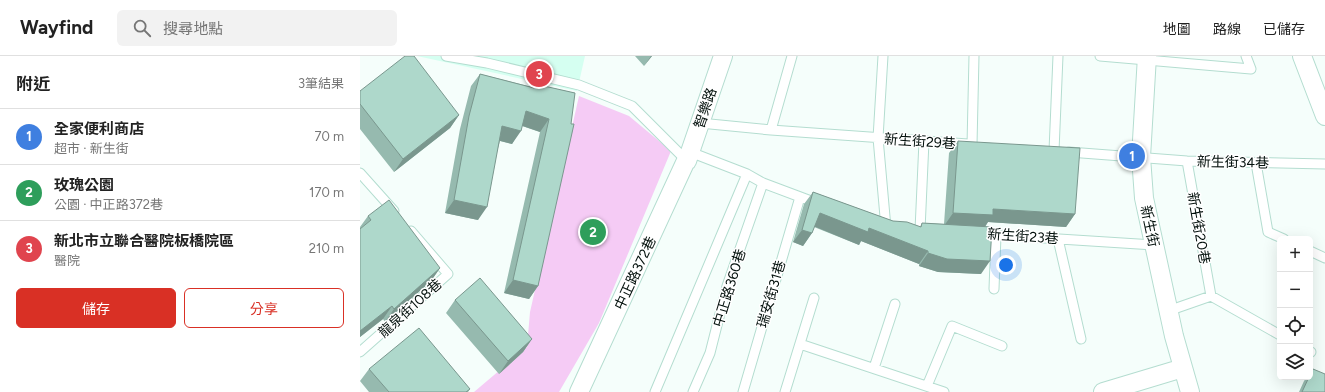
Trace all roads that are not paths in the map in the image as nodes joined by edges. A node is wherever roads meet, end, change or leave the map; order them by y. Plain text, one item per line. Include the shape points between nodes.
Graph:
1 (446, 56) edge
2 (723, 56) edge
3 (792, 56) edge
4 (883, 56) edge
5 (974, 56) edge
6 (1058, 56) edge
7 (1100, 56) edge
8 (1246, 56) edge
9 (1302, 56) edge
10 (1147, 58) edge
11 (1325, 116) edge
12 (700, 123) junction
13 (771, 130) junction
14 (878, 138) junction
15 (924, 141) junction
16 (689, 156) junction
17 (1141, 157) junction
18 (1187, 161) junction
19 (1256, 163) junction
20 (1325, 164) edge
21 (360, 172) edge
22 (747, 174) junction
23 (763, 184) junction
24 (800, 197) junction
25 (828, 207) edge
26 (886, 227) edge
27 (921, 230) edge
28 (974, 233) edge
29 (996, 235) junction
30 (1277, 236) edge
31 (1058, 239) junction
32 (1154, 245) junction
33 (1313, 252) edge
34 (1325, 258) edge
35 (994, 289) dead end
36 (1211, 296) junction
37 (814, 298) dead end
38 (895, 304) dead end
39 (1168, 311) junction
40 (1277, 333) edge
41 (1081, 339) dead end
42 (800, 344) junction
43 (1002, 346) dead end
44 (360, 352) edge
45 (874, 368) junction
46 (1183, 368) junction
47 (927, 386) junction
48 (579, 392) edge
49 (655, 392) edge
50 (693, 392) edge
51 (742, 392) edge
52 (785, 392) edge
53 (944, 392) edge
54 (1103, 392) edge
55 (1190, 392) edge

1 - 16 lane via 579,85 632,106
2 - 12 street, 智樂路
3 - 13 lane
4 - 14 lane
5 - 15 lane, 新生街29巷 via 976,145
6 - 17 lane via 1050,150
7 - 10 lane
8 - 10 lane via 1251,69
9 - 11 street
10 - 17 street, 新生街
12 - 13 lane, 新生街29巷
12 - 16 street, 智樂路
13 - 14 lane, 新生街29巷
14 - 15 lane, 新生街29巷
14 - 26 lane
15 - 27 lane
16 - 22 lane
16 - 48 street, 中正路372巷
17 - 18 lane, 新生街34巷
17 - 32 street, 新生街 via 1144,198
18 - 19 lane, 新生街34巷
18 - 36 lane, 新生街20巷
19 - 20 lane, 新生街34巷
19 - 30 lane via 1268,232
21 - 44 lane, 龍泉街108巷 via 448,274
22 - 23 lane
22 - 49 lane
23 - 24 lane
23 - 50 lane, 中正路360巷 via 727,286 710,353
24 - 25 lane
24 - 51 lane, 瑞安街31巷
28 - 29 lane, 新生街23巷
29 - 31 lane, 新生街23巷
29 - 35 lane
31 - 32 lane, 新生街23巷
31 - 41 lane
32 - 39 street, 新生街
33 - 34 lane
36 - 39 lane
36 - 40 lane
37 - 42 lane
38 - 45 lane
39 - 46 street, 新生街
42 - 45 lane
42 - 52 lane
43 - 47 lane via 952,326
45 - 47 lane
46 - 54 street
46 - 55 street, 新生街
47 - 53 lane

